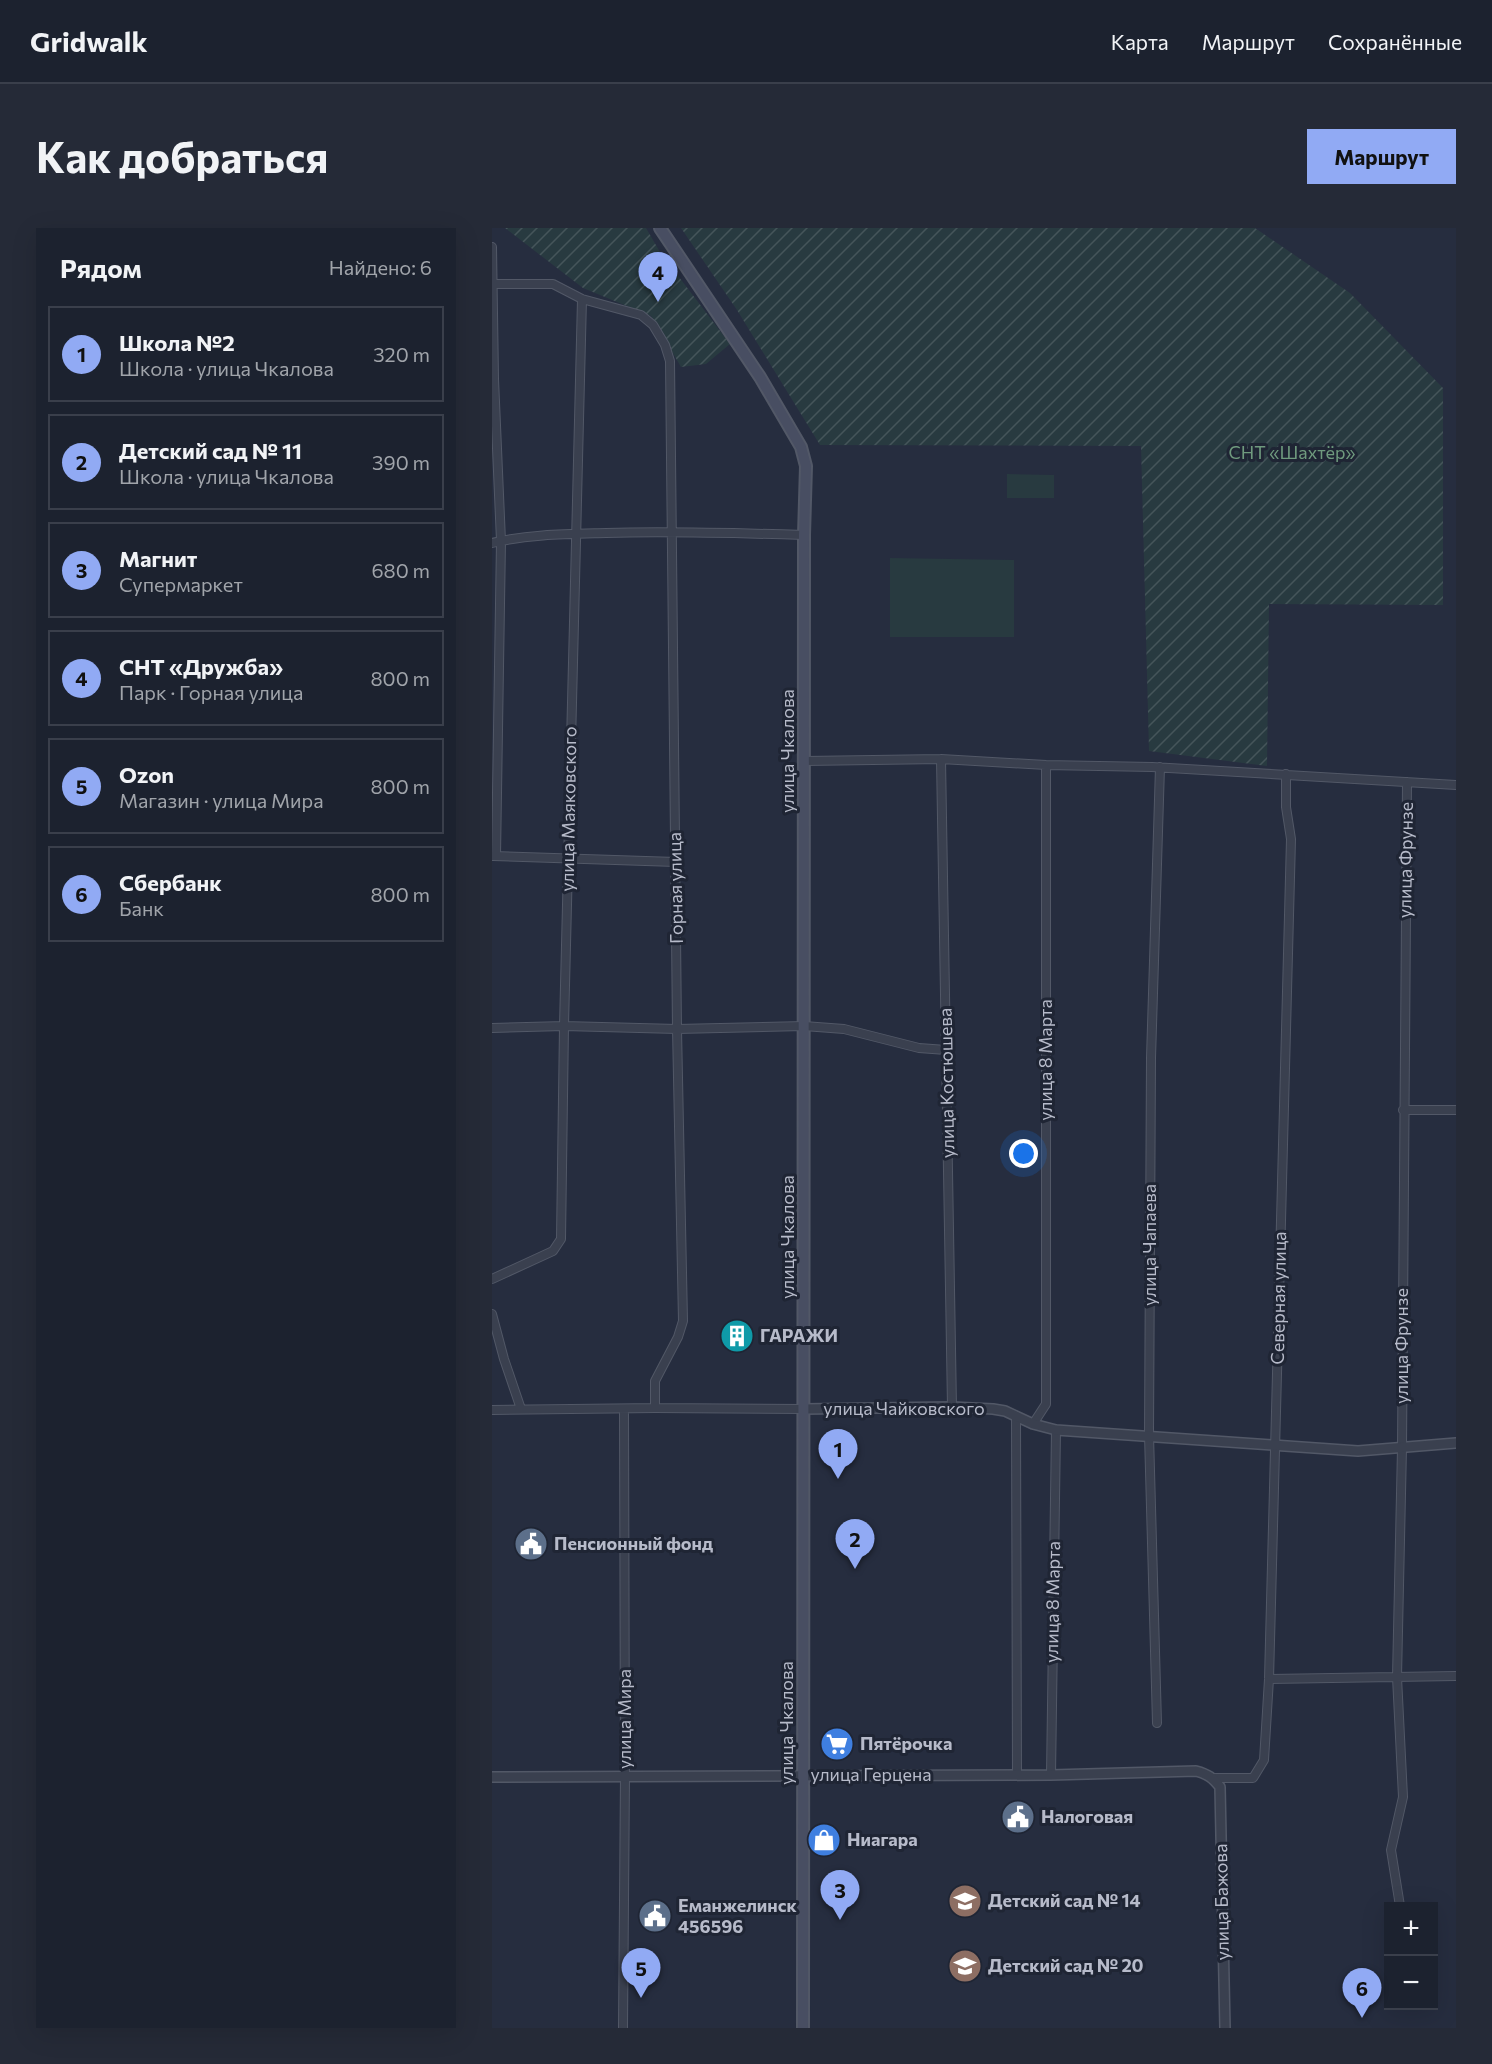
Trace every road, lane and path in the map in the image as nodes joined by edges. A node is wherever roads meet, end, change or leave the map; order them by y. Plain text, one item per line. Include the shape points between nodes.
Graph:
1 (660, 228) edge
2 (492, 247) edge
3 (494, 284) junction
4 (582, 298) junction
5 (671, 531) junction
6 (576, 534) junction
7 (804, 535) junction
8 (501, 541) junction
9 (492, 543) edge
10 (941, 759) junction
11 (805, 761) junction
12 (1046, 765) junction
13 (1160, 767) junction
14 (1287, 774) junction
15 (1407, 782) junction
16 (1456, 785) edge
17 (494, 856) edge
18 (568, 860) junction
19 (676, 862) junction
20 (564, 1026) junction
21 (804, 1026) junction
22 (492, 1028) edge
23 (677, 1029) junction
24 (946, 1050) junction
25 (1403, 1110) junction
26 (1456, 1110) edge
27 (492, 1279) edge
28 (492, 1314) edge
29 (952, 1407) junction
30 (655, 1408) junction
31 (521, 1409) junction
32 (624, 1409) junction
33 (804, 1409) junction
34 (492, 1410) edge
35 (1016, 1416) junction
36 (1033, 1424) junction
37 (1056, 1430) junction
38 (1149, 1436) junction
39 (1275, 1443) junction
40 (1456, 1443) edge
41 (1402, 1448) junction
42 (1456, 1676) edge
43 (1397, 1677) junction
44 (1269, 1679) junction
45 (1157, 1723) dead end
46 (625, 1775) junction
47 (803, 1775) junction
48 (1017, 1775) junction
49 (1050, 1775) junction
50 (492, 1777) edge
51 (1213, 1778) junction
52 (1399, 1902) edge
53 (623, 2028) edge
54 (803, 2028) edge
55 (1225, 2028) edge

1 - 7 main road, улица Чкалова via 760,377 801,447 806,474
2 - 3 street
3 - 4 street via 553,284
3 - 8 street
4 - 5 street, Горная улица via 641,315 653,325 665,345 670,361
4 - 6 street, улица Маяковского
5 - 6 street
5 - 7 street
5 - 19 street, Горная улица
6 - 8 street
6 - 18 street, улица Маяковского
7 - 11 main road, улица Чкалова
8 - 9 street
8 - 17 street
10 - 11 street
10 - 12 street
10 - 24 street, улица Костюшева
11 - 21 main road, улица Чкалова
12 - 13 street
12 - 36 street, улица 8 Марта via 1046,1404
13 - 14 street
13 - 38 street, улица Чапаева via 1151,1058
14 - 15 street
14 - 39 street, Северная улица via 1286,807 1291,839
15 - 16 street
15 - 25 street, улица Фрунзе
17 - 18 street
18 - 19 street
18 - 20 street, улица Маяковского
19 - 23 street, Горная улица
20 - 22 street
20 - 23 street
20 - 27 street, улица Маяковского via 561,1239 553,1251
21 - 23 street
21 - 24 street via 844,1029 919,1048
21 - 33 main road, улица Чкалова
23 - 30 street, Горная улица via 683,1321 655,1382
24 - 29 street, улица Костюшева
25 - 26 street
25 - 41 street, улица Фрунзе
28 - 31 street
29 - 33 street, улица Чайковского
29 - 35 street, улица Чайковского via 993,1408
30 - 32 street, улица Чайковского
30 - 33 street, улица Чайковского
31 - 32 street, улица Чайковского
31 - 34 street, улица Чайковского
32 - 46 street, улица Мира
33 - 47 main road, улица Чкалова
35 - 36 street, улица Чайковского
35 - 48 street
36 - 37 street, улица Чайковского
37 - 38 street, улица Чайковского
37 - 49 street, улица 8 Марта
38 - 39 street, улица Чайковского
38 - 45 street, улица Чапаева
39 - 41 street, улица Чайковского via 1358,1451
39 - 44 street, Северная улица
40 - 41 street, улица Чайковского
41 - 43 street, улица Фрунзе
42 - 43 street
43 - 44 street
43 - 52 street, улица Фрунзе via 1403,1797 1392,1850
44 - 51 street, Северная улица via 1264,1760 1253,1778
46 - 47 street, улица Герцена
46 - 50 street, улица Герцена
46 - 53 street, улица Мира
47 - 48 street, улица Герцена
47 - 54 main road, улица Чкалова
48 - 49 street, улица Герцена
49 - 51 street, улица Герцена via 1196,1771
51 - 55 street, улица Бажова via 1220,1787

